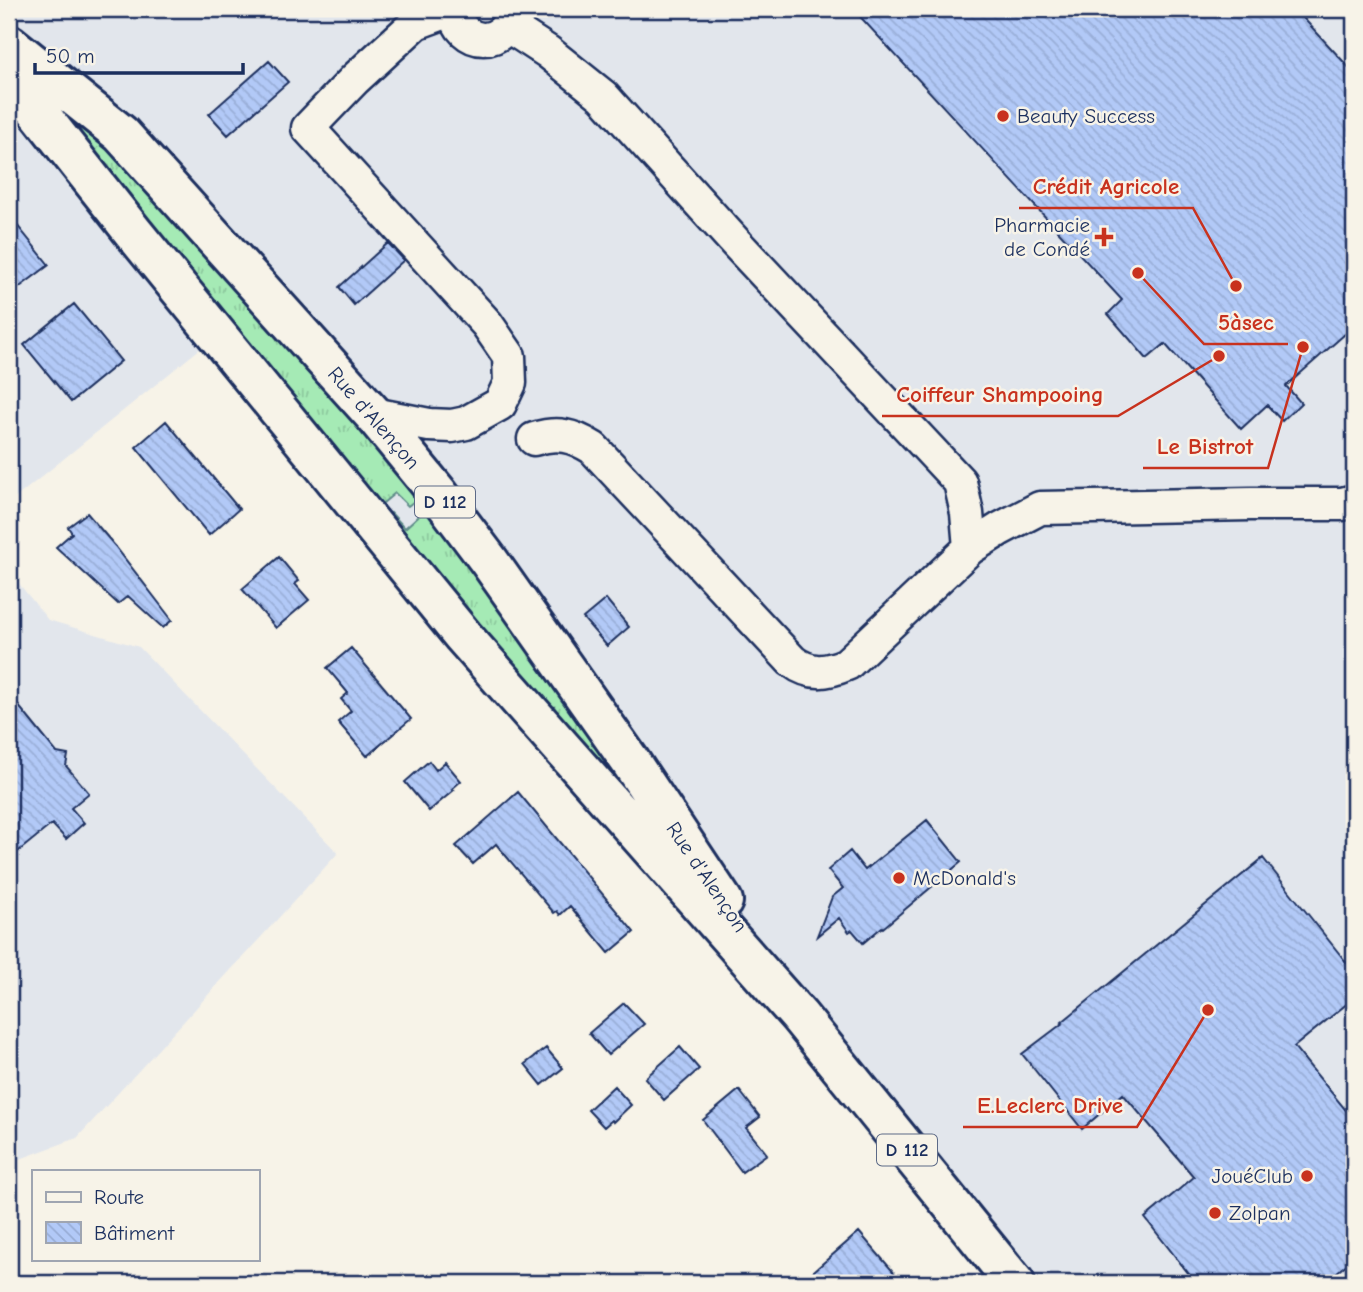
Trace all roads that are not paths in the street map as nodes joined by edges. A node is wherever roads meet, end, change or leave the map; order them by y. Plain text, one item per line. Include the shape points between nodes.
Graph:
1 (454, 9) edge
2 (510, 18) edge
3 (9, 44) edge
4 (9, 75) edge
5 (373, 414) junction
6 (534, 439) dead end
7 (1354, 501) edge
8 (970, 548) junction
9 (799, 1016) junction
10 (1014, 1283) edge

1 - 2 street via 464,32 483,39 501,33
1 - 5 street via 416,23 307,128 487,324 509,356 509,383 500,404 466,423 429,425
2 - 8 street via 603,96 960,482
3 - 5 main road, Rue d'Alençon / D 112 via 121,134
4 - 9 main road, Rue d'Alençon / D 112 via 463,636
5 - 9 main road, Rue d'Alençon / D 112 via 505,583
6 - 8 street via 561,436 593,448 792,661 811,671 823,673 847,664
7 - 8 street via 1040,508
9 - 10 main road, Rue d'Alençon / D 112

